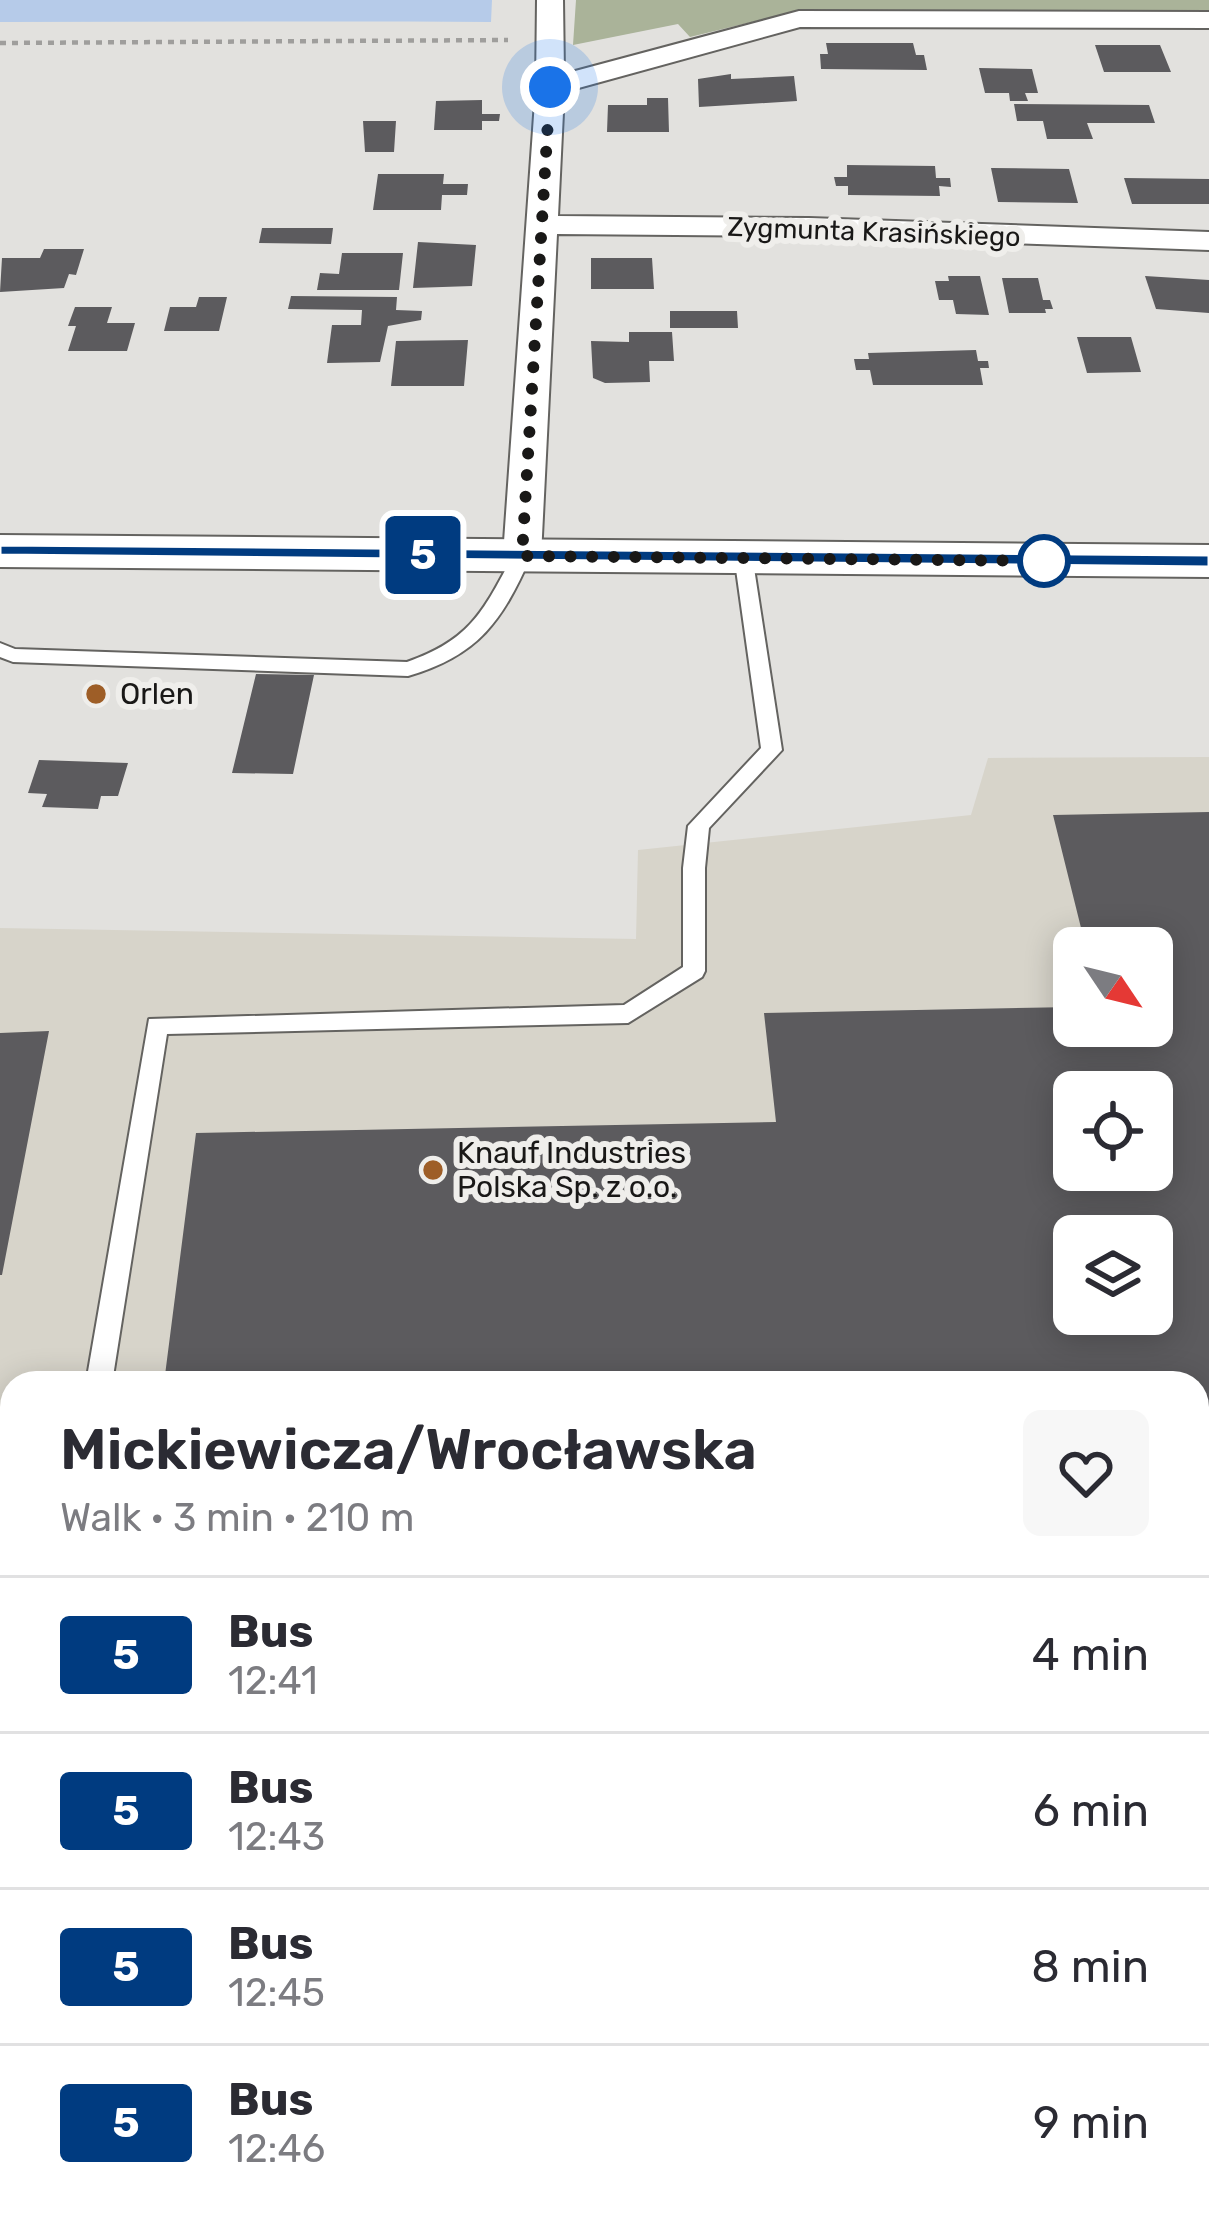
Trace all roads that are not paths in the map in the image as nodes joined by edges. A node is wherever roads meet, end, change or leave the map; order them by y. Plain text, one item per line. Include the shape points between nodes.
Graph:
1 (550, 0) edge
2 (1209, 20) edge
3 (550, 87) junction
4 (539, 225) junction
5 (1209, 242) edge
6 (0, 551) edge
7 (743, 555) junction
8 (522, 556) junction
9 (1209, 561) edge
10 (0, 650) edge
11 (101, 1371) edge

1 - 3 street
2 - 3 street via 799,19
3 - 4 street
4 - 5 street, Zygmunta Krasińskiego
4 - 8 street
6 - 8 street
7 - 8 street
7 - 9 street
7 - 11 lane via 772,750 699,826 694,971 628,1014 157,1024
8 - 10 lane via 481,633 443,659 408,669

